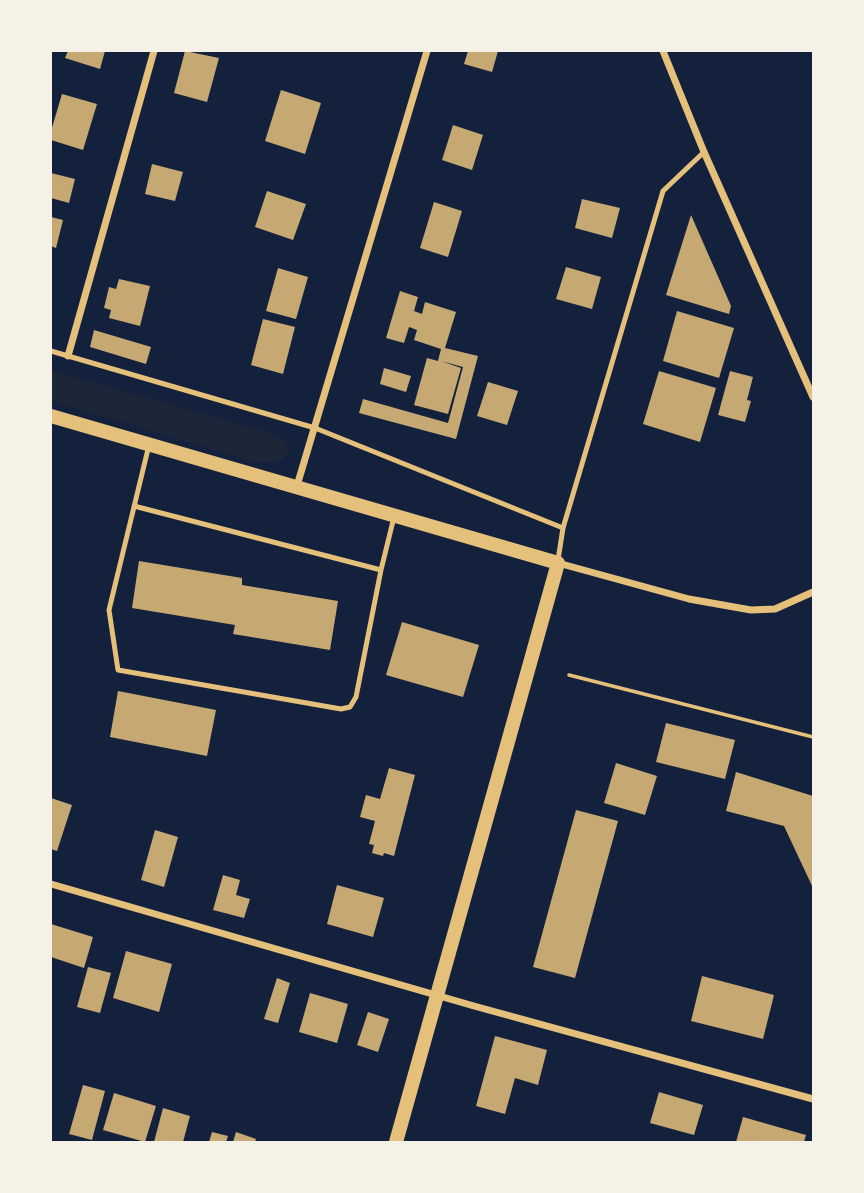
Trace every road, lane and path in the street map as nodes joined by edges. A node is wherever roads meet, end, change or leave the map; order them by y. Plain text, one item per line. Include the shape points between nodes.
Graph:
1 (154, 51) edge
2 (427, 51) edge
3 (663, 51) edge
4 (704, 152) junction
5 (51, 351) edge
6 (68, 356) junction
7 (813, 397) edge
8 (51, 416) edge
9 (315, 428) junction
10 (149, 445) junction
11 (296, 489) junction
12 (134, 506) junction
13 (394, 517) junction
14 (563, 528) junction
15 (558, 563) junction
16 (380, 570) junction
17 (813, 592) edge
18 (569, 675) dead end
19 (813, 737) edge
20 (51, 884) edge
21 (436, 995) junction
22 (813, 1099) edge
23 (396, 1142) edge

1 - 6 street
2 - 9 street
3 - 4 street
4 - 7 street
4 - 14 lane via 663,191
5 - 6 lane
6 - 9 lane
8 - 10 main road
9 - 11 street
9 - 14 lane
10 - 11 main road
10 - 12 lane
11 - 13 main road
12 - 16 lane
12 - 16 lane via 109,610 118,670 350,707 356,697
13 - 15 main road
13 - 16 lane
14 - 15 lane
15 - 17 street via 689,599 751,610 775,609
15 - 21 main road
18 - 19 path
20 - 21 street
21 - 22 street
21 - 23 main road

